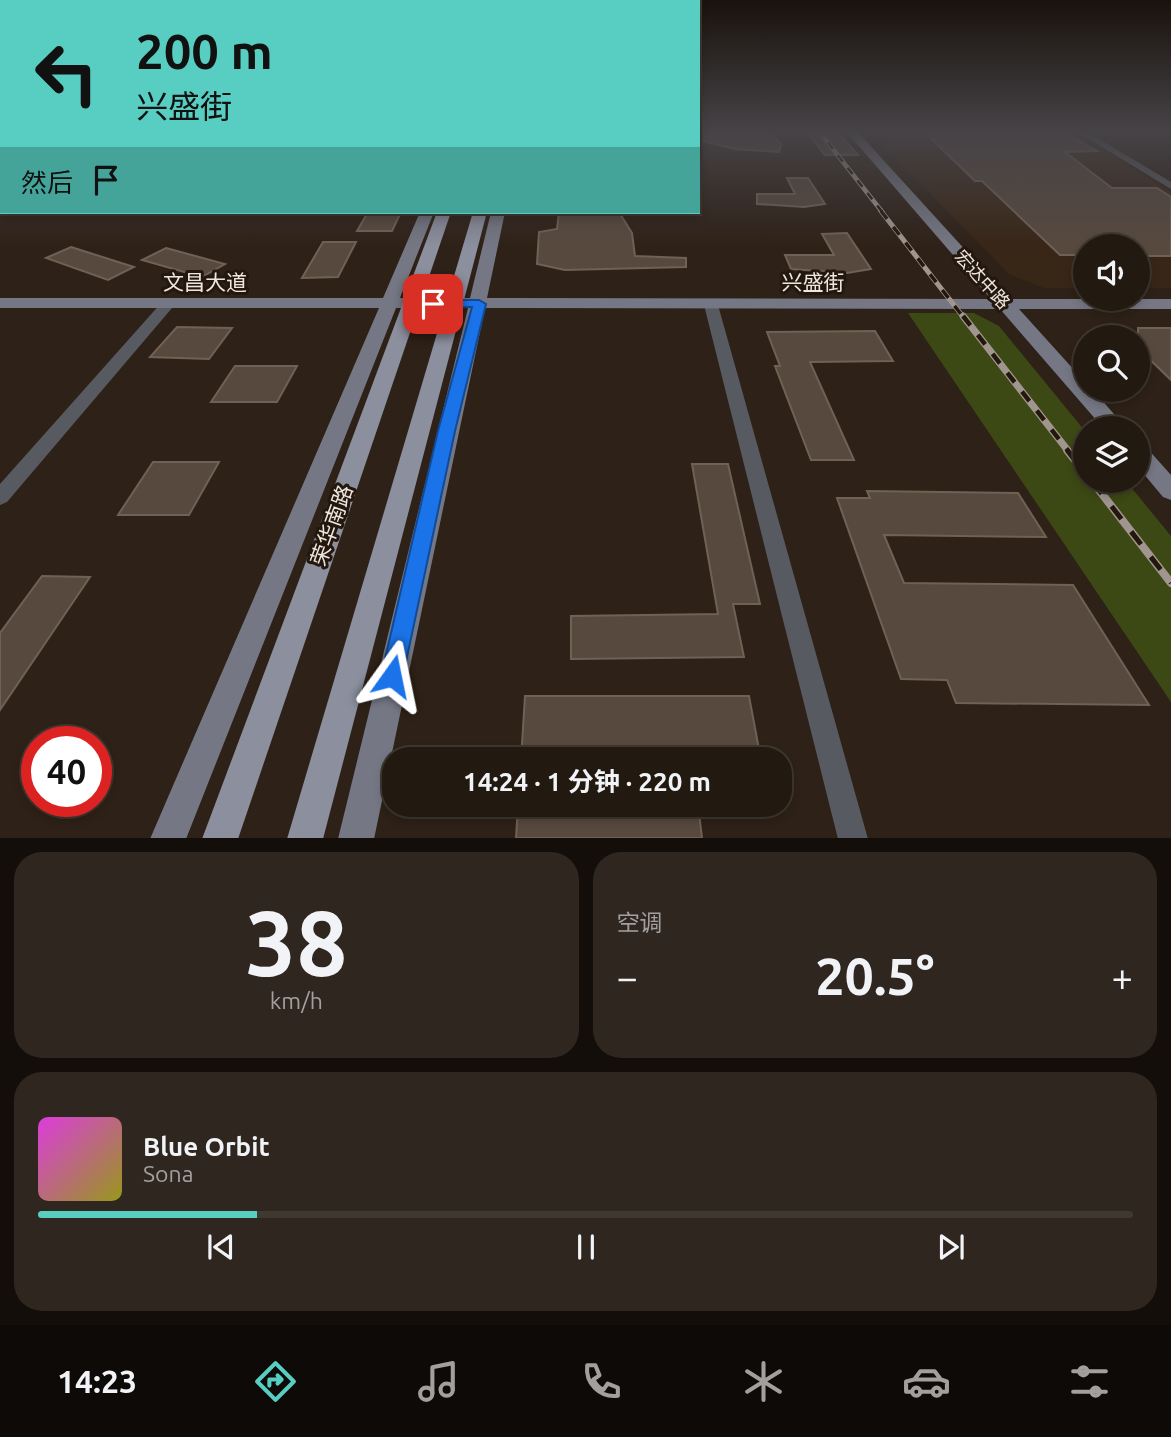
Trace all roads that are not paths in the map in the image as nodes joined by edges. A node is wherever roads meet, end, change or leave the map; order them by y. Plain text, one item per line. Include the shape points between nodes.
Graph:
1 (885, 169) edge
2 (1143, 169) edge
3 (1171, 186) edge
4 (480, 214) edge
5 (497, 214) edge
6 (433, 215) edge
7 (0, 303) edge
8 (400, 304) junction
9 (468, 304) junction
10 (1171, 304) edge
11 (167, 305) junction
12 (711, 305) junction
13 (1006, 305) junction
14 (1104, 416) edge
15 (446, 431) junction
16 (1150, 467) edge
17 (402, 486) junction
18 (1171, 491) edge
19 (0, 496) edge
20 (168, 838) edge
21 (220, 838) edge
22 (305, 838) edge
23 (356, 838) edge
24 (853, 838) edge

1 - 13 street, 宏达中路
2 - 3 street
4 - 9 main road
5 - 9 street
6 - 8 street
7 - 11 street, 文昌大道
8 - 9 street, 文昌大道
8 - 11 street, 文昌大道
8 - 20 street
8 - 21 main road, 荣华南路
9 - 12 street, 兴盛街
9 - 15 street
9 - 17 main road
10 - 13 street, 兴盛街
11 - 19 street
12 - 13 street, 兴盛街
12 - 24 street
13 - 14 street, 宏达中路
15 - 17 street
15 - 23 street
16 - 18 street
17 - 22 main road

